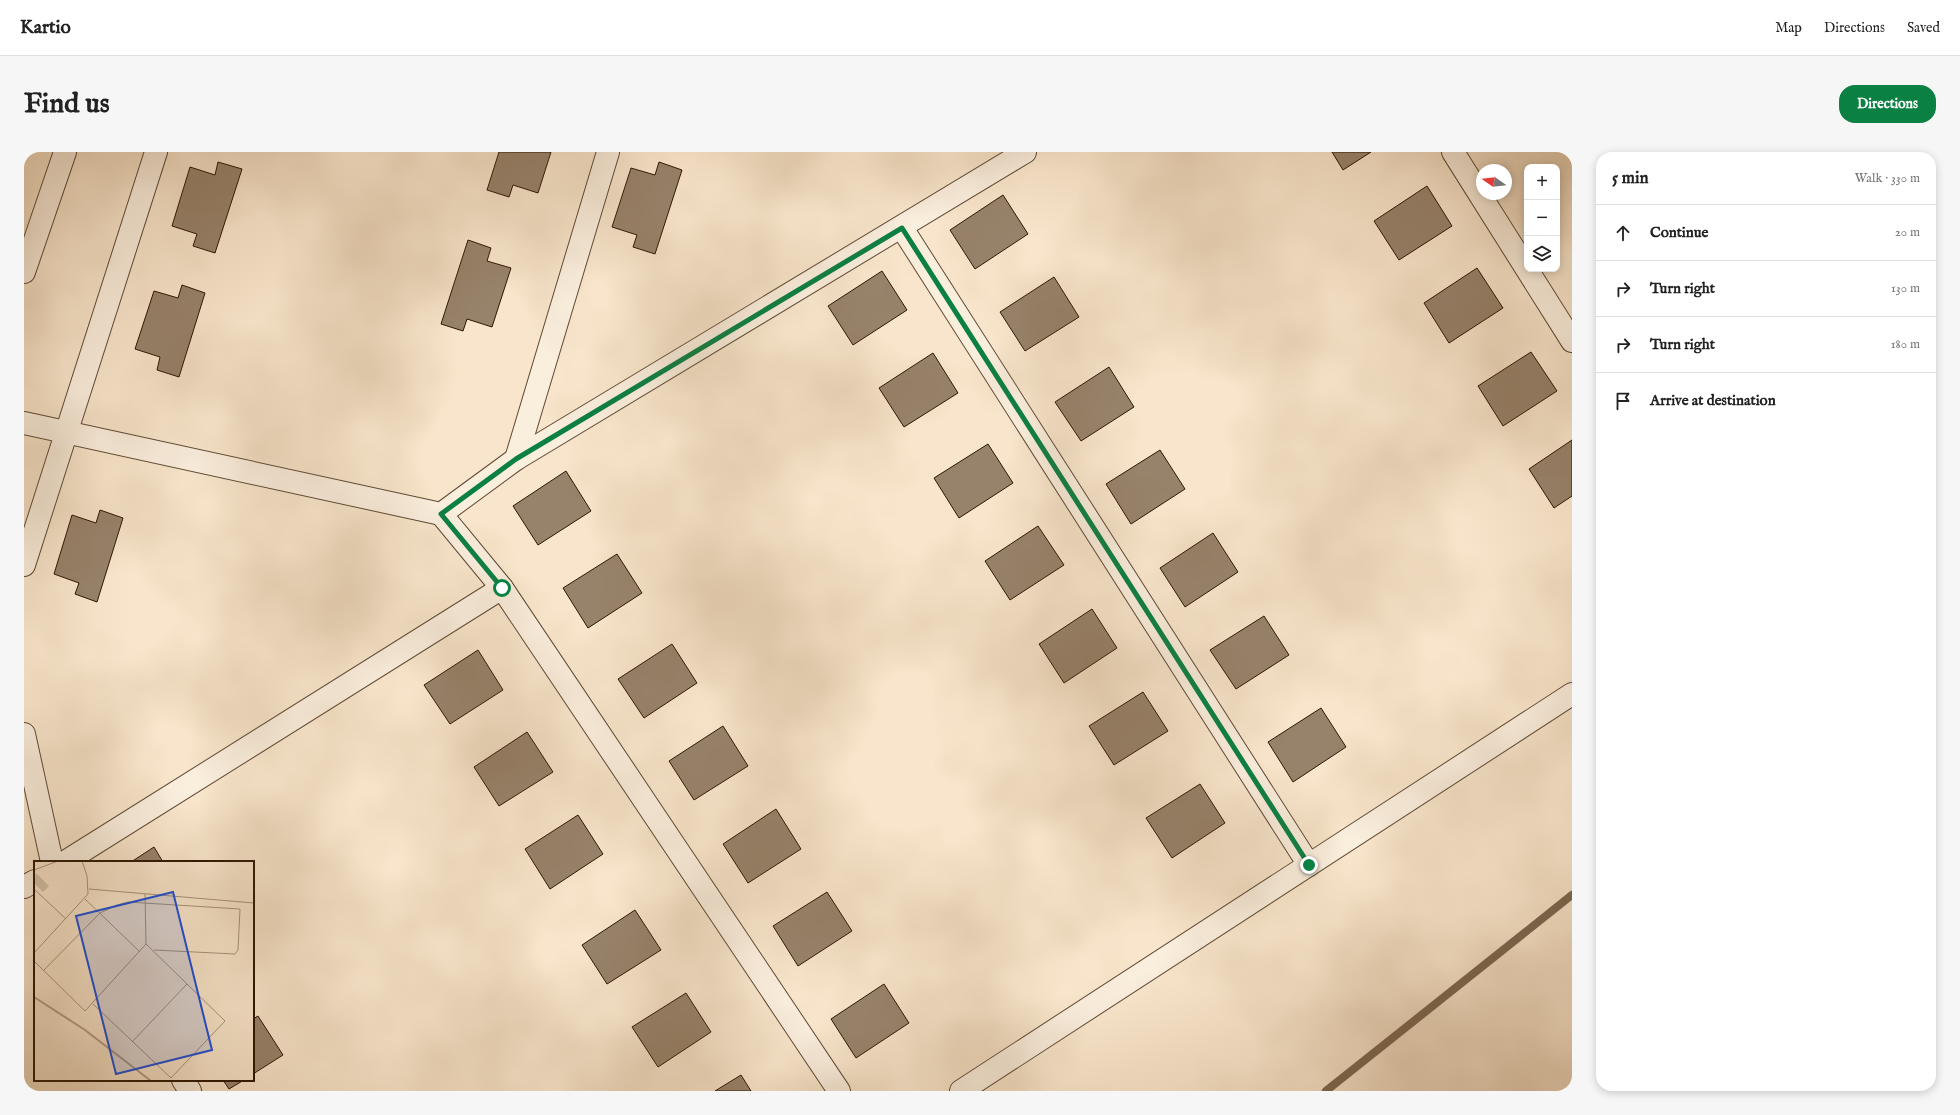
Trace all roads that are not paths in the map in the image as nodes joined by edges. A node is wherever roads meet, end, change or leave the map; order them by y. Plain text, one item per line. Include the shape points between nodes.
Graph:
1 (64, 152) edge
2 (156, 152) edge
3 (608, 152) edge
4 (1025, 152) edge
5 (1453, 152) edge
6 (902, 228) junction
7 (24, 272) edge
8 (1572, 341) edge
9 (24, 423) edge
10 (67, 431) junction
11 (516, 459) junction
12 (441, 514) junction
13 (24, 565) edge
14 (502, 588) junction
15 (1572, 694) edge
16 (24, 734) edge
17 (52, 861) edge
18 (67, 861) edge
19 (1309, 865) junction
20 (34, 882) edge
21 (24, 887) edge
22 (184, 1081) edge
23 (190, 1091) edge
24 (839, 1091) edge
25 (961, 1091) edge

1 - 7 street
2 - 10 street
3 - 11 street
4 - 6 street
5 - 8 street
6 - 11 street
6 - 19 street
9 - 10 street
10 - 12 street
10 - 13 street
11 - 12 street
12 - 14 street
14 - 18 street
14 - 24 street
15 - 19 street
16 - 17 street
19 - 25 street
20 - 21 street
22 - 23 street

